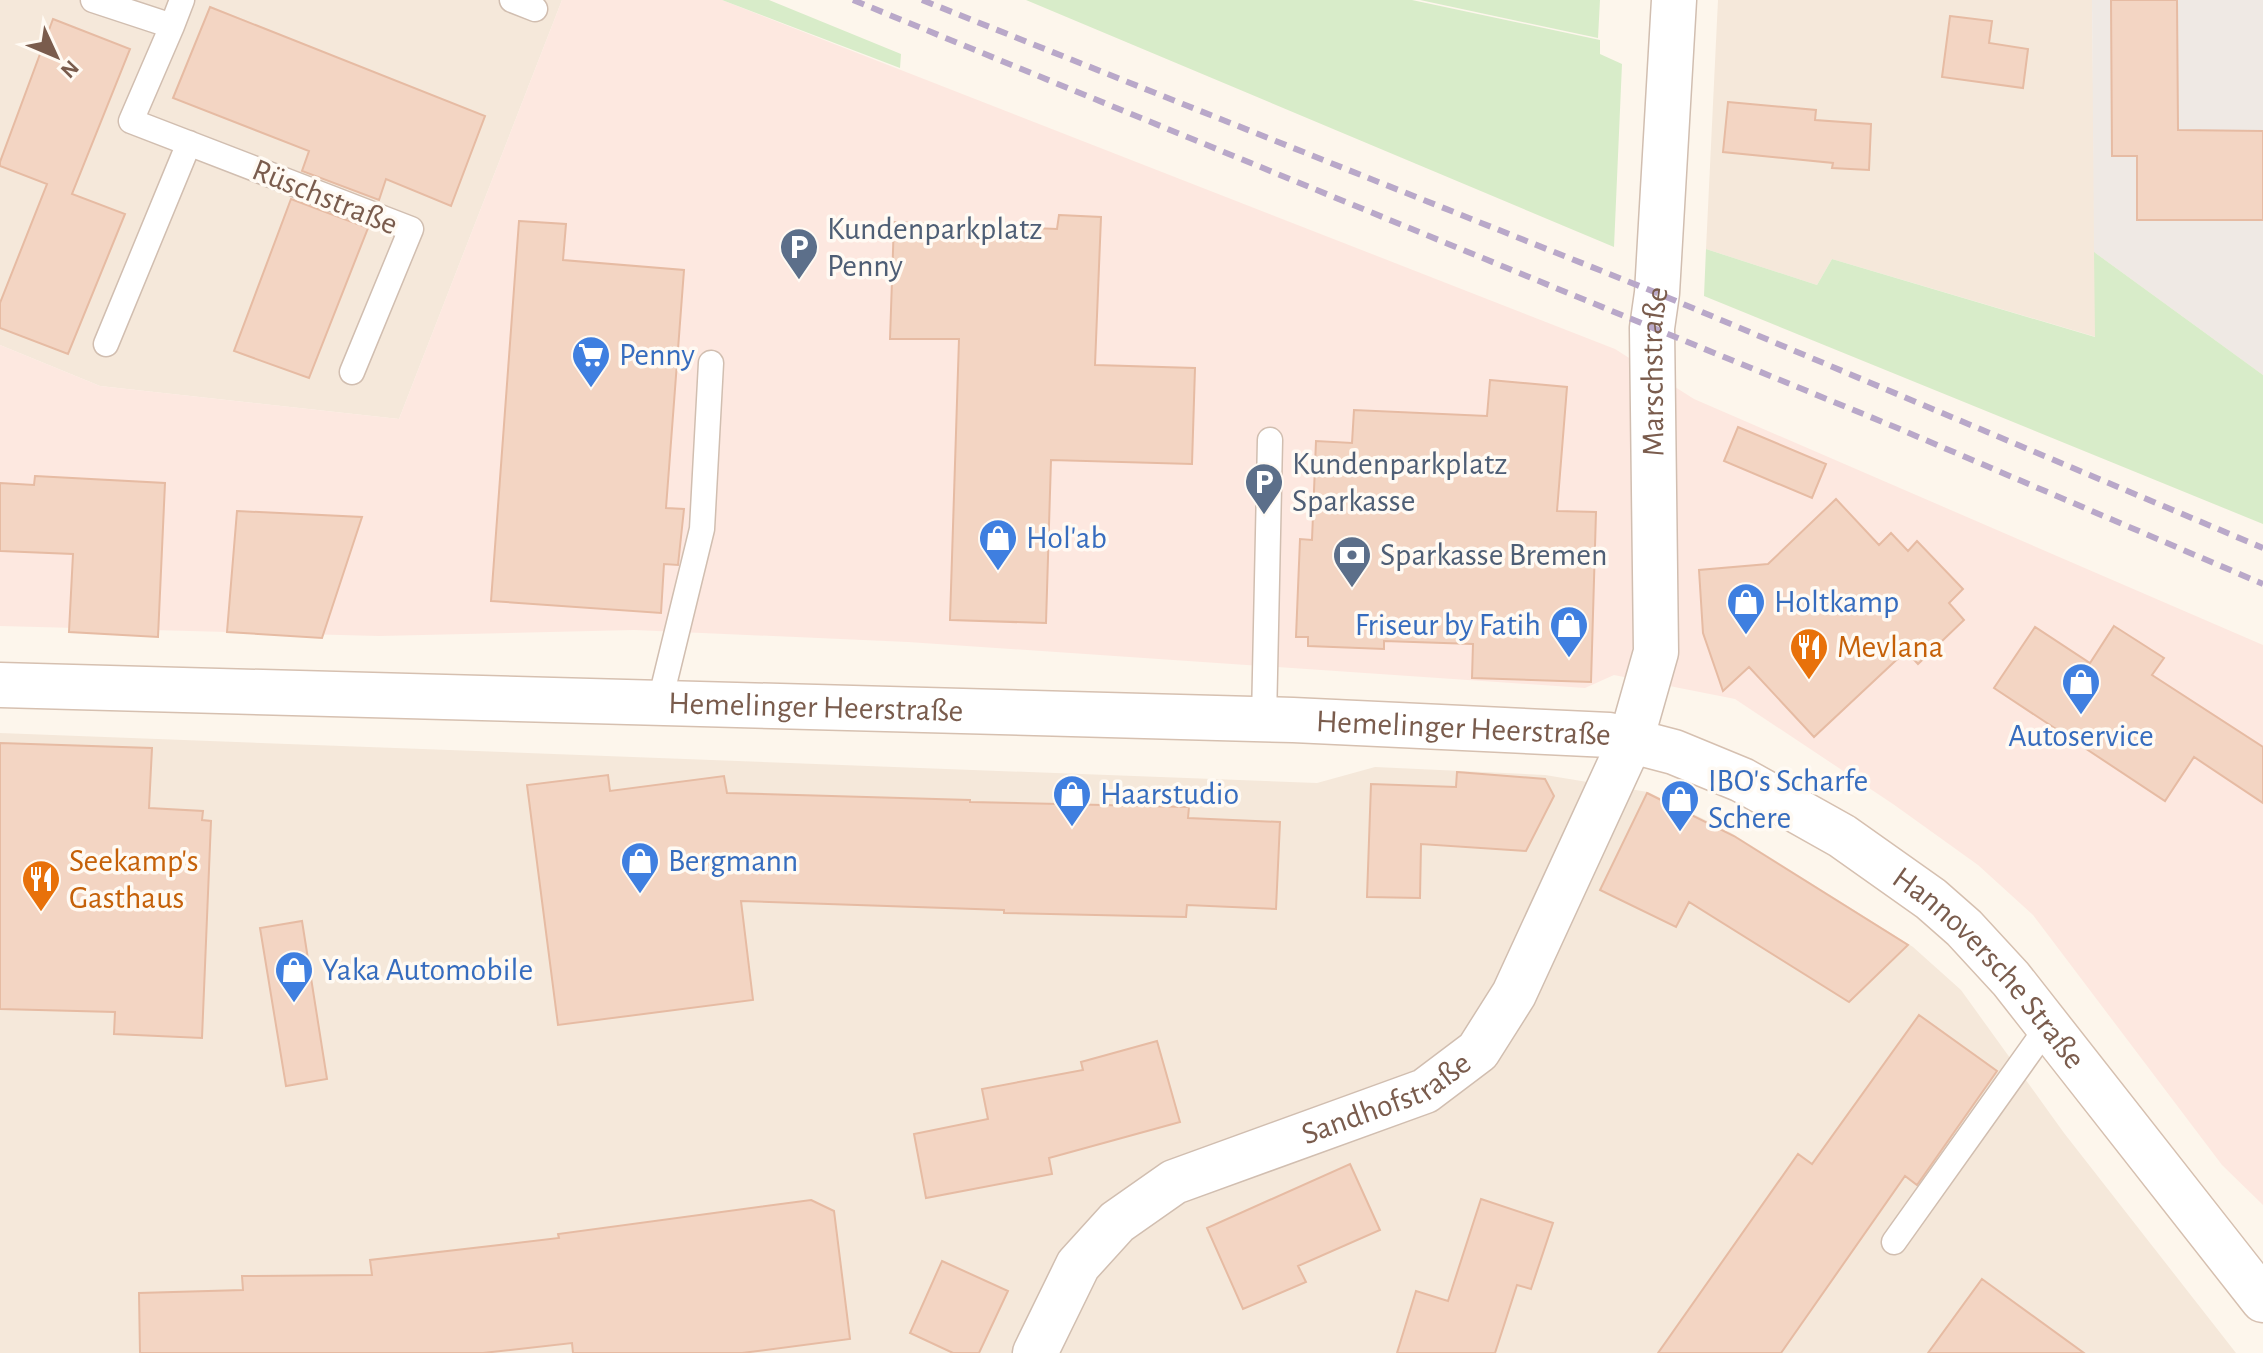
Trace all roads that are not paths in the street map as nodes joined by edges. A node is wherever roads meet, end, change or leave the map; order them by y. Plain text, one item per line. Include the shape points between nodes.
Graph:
1 (93, 0) edge
2 (182, 0) edge
3 (512, 0) edge
4 (1674, 0) edge
5 (535, 9) dead end
6 (172, 26) junction
7 (189, 143) junction
8 (106, 344) dead end
9 (711, 363) dead end
10 (352, 372) dead end
11 (1270, 440) dead end
12 (0, 685) edge
13 (660, 701) junction
14 (1264, 720) junction
15 (1631, 740) junction
16 (2048, 1026) junction
17 (1894, 1242) dead end
18 (2263, 1300) edge
19 (1035, 1353) edge

1 - 6 lane
2 - 6 lane, Rüschstraße
3 - 5 lane
4 - 15 main road, Marschstraße via 1652,328 1656,652
6 - 7 lane, Rüschstraße via 131,121
7 - 8 lane
7 - 10 lane, Rüschstraße via 411,229
9 - 13 lane via 702,529
11 - 14 lane
12 - 13 main road, Hemelinger Heerstraße
13 - 14 main road, Hemelinger Heerstraße
14 - 15 main road, Hemelinger Heerstraße
15 - 16 main road, Hannoversche Straße via 1742,780 1842,836 1964,928
15 - 19 main road, Sandhofstraße via 1514,994 1478,1051 1425,1091 1174,1182 1117,1222 1078,1265
16 - 17 lane
16 - 18 main road, Hannoversche Straße

